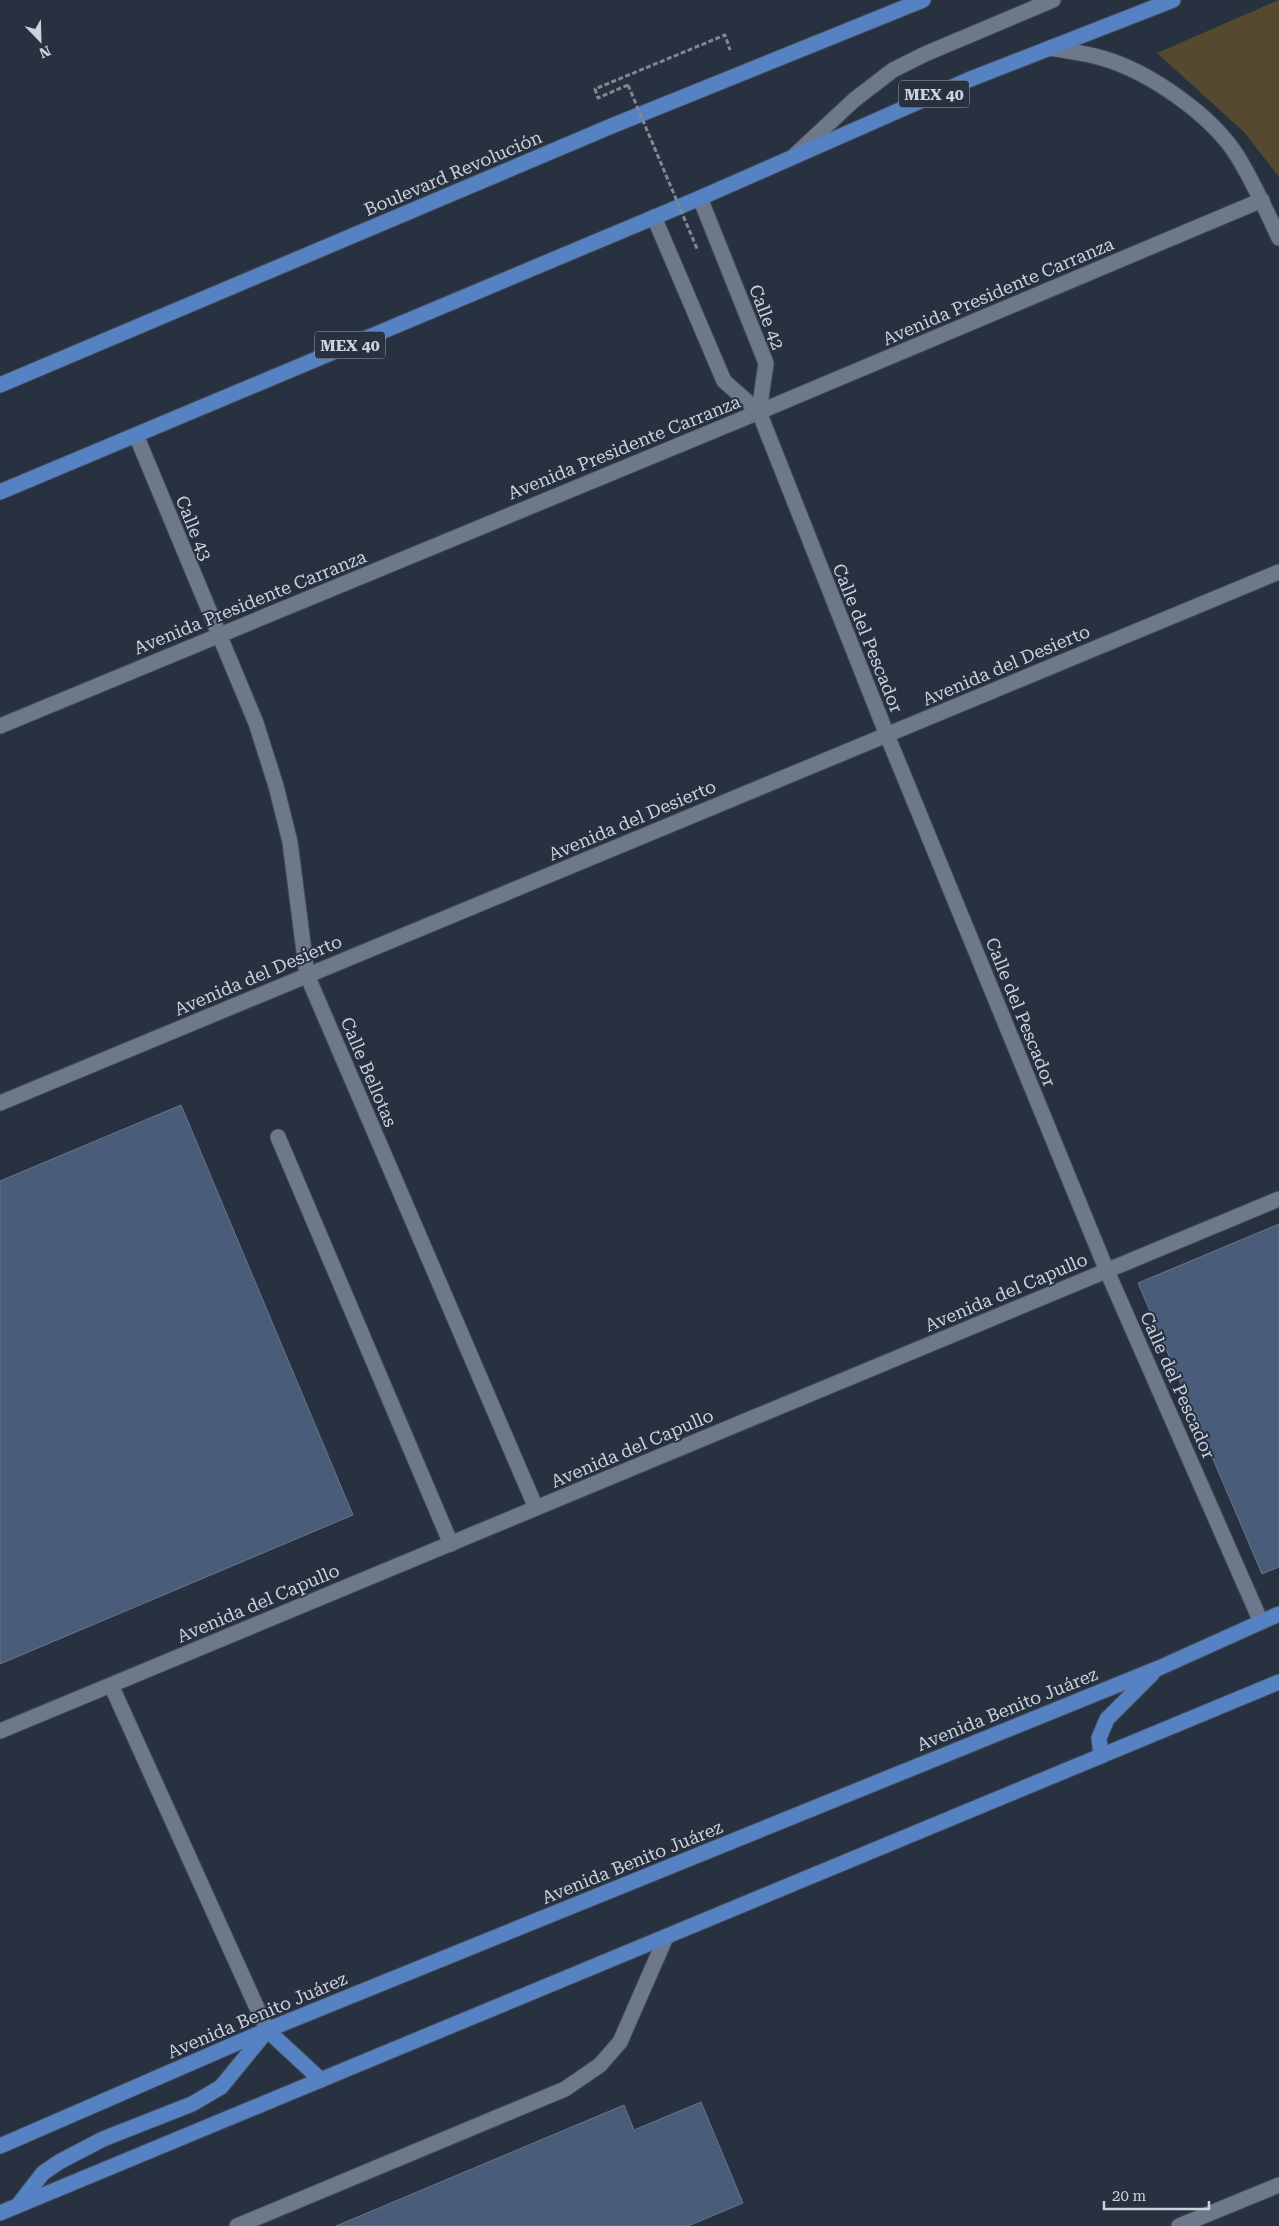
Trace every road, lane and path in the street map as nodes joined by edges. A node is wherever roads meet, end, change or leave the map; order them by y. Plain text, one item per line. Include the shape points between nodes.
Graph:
1 (923, 0) edge
2 (1053, 0) edge
3 (1173, 0) edge
4 (724, 35) dead end
5 (1050, 48) junction
6 (792, 157) junction
7 (700, 198) junction
8 (1262, 200) junction
9 (654, 217) junction
10 (1279, 238) edge
11 (698, 251) dead end
12 (0, 385) edge
13 (759, 412) junction
14 (136, 435) junction
15 (0, 492) edge
16 (1279, 572) edge
17 (218, 636) junction
18 (0, 726) edge
19 (887, 735) junction
20 (307, 975) junction
21 (0, 1103) edge
22 (278, 1137) dead end
23 (1279, 1199) edge
24 (1107, 1271) junction
25 (536, 1508) junction
26 (451, 1544) junction
27 (1279, 1614) edge
28 (1261, 1622) junction
29 (1158, 1668) junction
30 (1279, 1682) edge
31 (111, 1685) junction
32 (0, 1731) edge
33 (1101, 1756) junction
34 (666, 1937) junction
35 (267, 2030) junction
36 (321, 2080) junction
37 (0, 2146) edge
38 (1279, 2185) edge
39 (18, 2206) junction
40 (0, 2213) edge
41 (237, 2226) edge
42 (1179, 2226) edge

1 - 12 main road, Boulevard Revolución via 614,125
2 - 6 street via 893,70 854,100
3 - 5 main road, MEX 40
4 - 11 path, bridge via 595,90 598,98 628,85
5 - 6 main road, MEX 40
5 - 8 street via 1104,58 1154,80 1198,112 1235,152
6 - 7 main road, MEX 40
7 - 9 main road, MEX 40
7 - 13 street, Calle 42 via 766,363
8 - 10 street
8 - 13 street, Avenida Presidente Carranza
9 - 13 street via 724,381
9 - 14 main road, MEX 40
13 - 17 street, Avenida Presidente Carranza
13 - 19 street, Calle del Pescador
14 - 15 main road, MEX 40
14 - 17 street, Calle 43
16 - 19 street, Avenida del Desierto
17 - 18 street, Avenida Presidente Carranza
17 - 20 street, Calle Bellotas via 256,723 276,786 290,842
19 - 20 street, Avenida del Desierto
19 - 24 street, Calle del Pescador
20 - 21 street, Avenida del Desierto
20 - 25 street, Calle Bellotas
22 - 26 street
23 - 24 street, Avenida del Capullo
24 - 25 street, Avenida del Capullo
24 - 28 street, Calle del Pescador
25 - 26 street, Avenida del Capullo
26 - 31 street, Avenida del Capullo
27 - 28 main road, Avenida Benito Juárez
28 - 29 main road, Avenida Benito Juárez
29 - 33 main road via 1107,1719 1099,1738
29 - 35 main road, Avenida Benito Juárez
30 - 33 main road
31 - 32 street, Avenida del Capullo
31 - 35 street
33 - 34 main road
34 - 36 main road
34 - 41 street via 620,2042 600,2065 572,2084
35 - 36 main road
35 - 37 main road, Avenida Benito Juárez
35 - 39 main road via 221,2087 192,2104 103,2139 59,2162 43,2173
36 - 39 main road
38 - 42 street
39 - 40 main road

